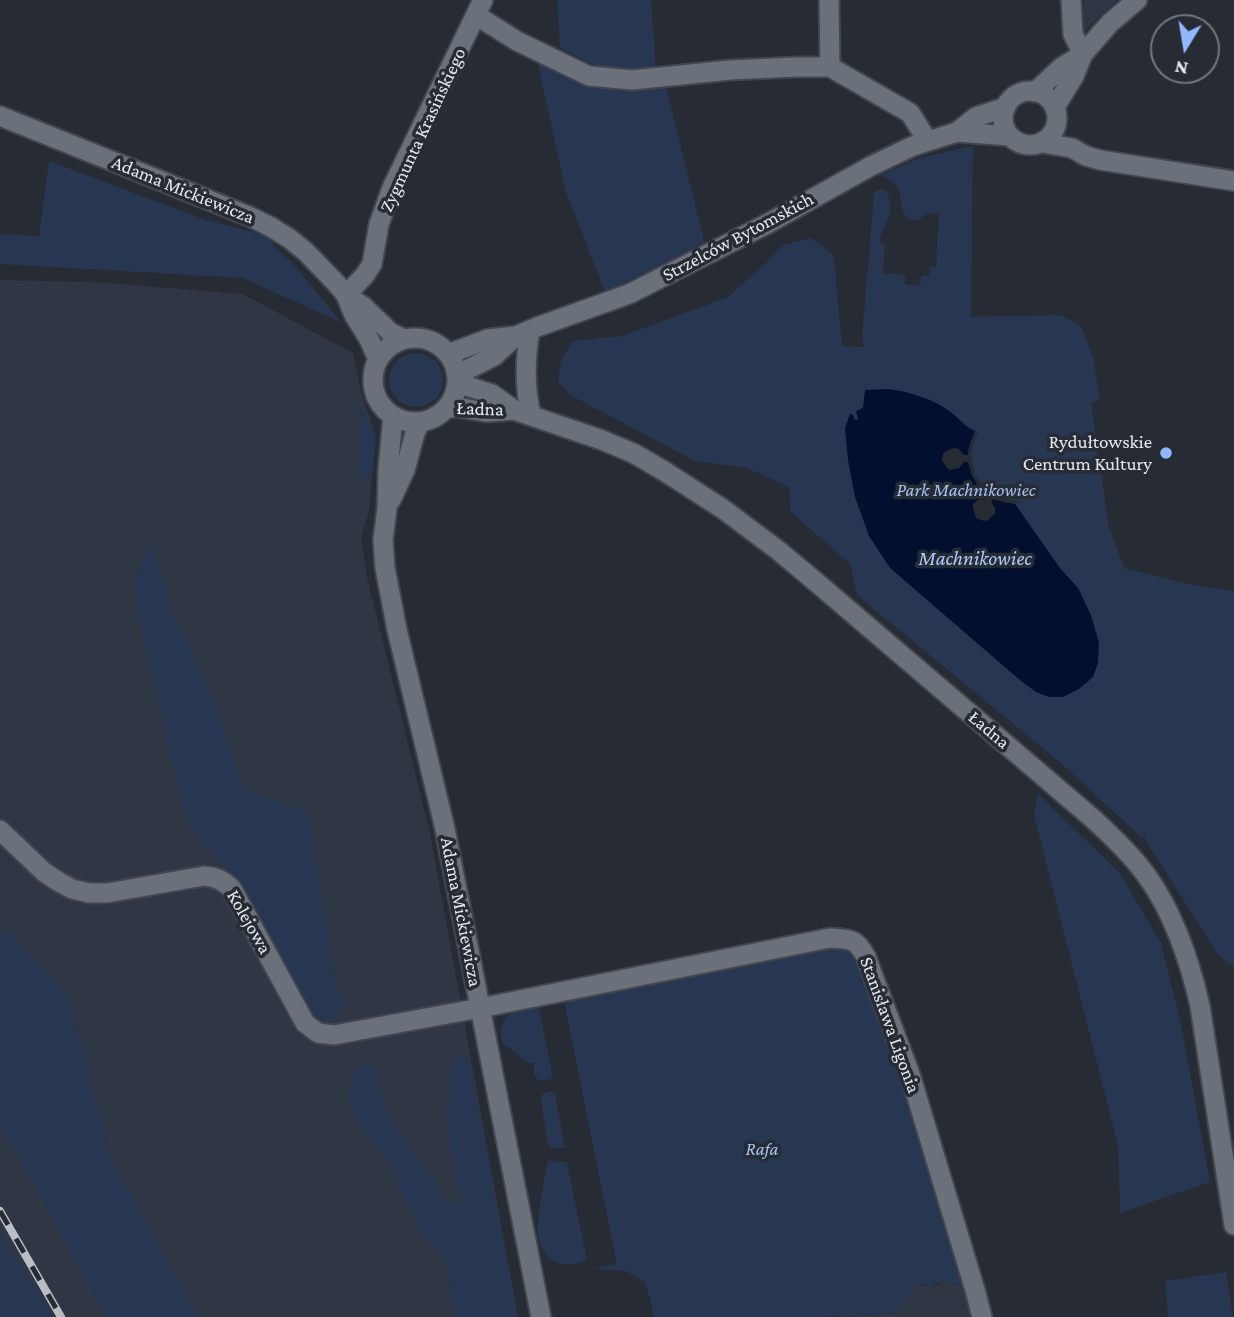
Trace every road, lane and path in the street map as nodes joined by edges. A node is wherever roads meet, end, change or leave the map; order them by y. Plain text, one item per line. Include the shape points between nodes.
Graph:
1 (829, 0) edge
2 (1071, 0) edge
3 (1137, 0) edge
4 (480, 8) edge
5 (1083, 54) junction
6 (830, 67) junction
7 (1035, 92) junction
8 (1006, 107) junction
9 (0, 116) edge
10 (1056, 116) junction
11 (957, 132) junction
12 (1010, 136) junction
13 (928, 141) junction
14 (1042, 143) junction
15 (1072, 148) junction
16 (1234, 181) edge
17 (346, 295) junction
18 (523, 333) junction
19 (404, 339) junction
20 (449, 354) junction
21 (378, 359) junction
22 (457, 379) junction
23 (447, 408) junction
24 (522, 413) junction
25 (393, 416) junction
26 (420, 422) junction
27 (387, 508) junction
28 (0, 830) edge
29 (480, 1009) junction
30 (1234, 1225) edge
31 (541, 1317) edge
32 (982, 1317) edge

1 - 6 street
2 - 5 street via 1073,34
3 - 5 street
4 - 6 street via 517,41 589,76 632,80 730,70
4 - 17 street, Zygmunta Krasińskiego via 392,188 379,223 372,264
5 - 7 street
5 - 10 street
6 - 13 street via 910,113
7 - 8 street via 1014,96
7 - 10 street via 1047,97
8 - 11 street via 976,117
8 - 12 street via 1004,122
9 - 17 street, Adama Mickiewicza via 271,227 306,252
10 - 14 street
10 - 15 street
11 - 12 street
11 - 13 street, Strzelców Bytomskich
12 - 14 street via 1021,144
13 - 18 street, Strzelców Bytomskich via 871,166 629,294
14 - 15 street
15 - 16 street via 1100,160
17 - 19 street, Adama Mickiewicza
17 - 21 street, Adama Mickiewicza
18 - 20 street, Strzelców Bytomskich via 488,339
18 - 22 street, Strzelców Bytomskich
18 - 24 street via 527,346
19 - 20 street via 425,339
19 - 21 street
20 - 22 street
21 - 25 street via 374,393
22 - 23 street
22 - 24 street, Ładna
23 - 24 street, Ładna
23 - 26 street
24 - 30 street, Ładna via 635,454 723,509 816,582 1132,856 1176,929 1194,981
25 - 26 street
25 - 27 street, Adama Mickiewicza
26 - 27 street, Adama Mickiewicza
27 - 29 street, Adama Mickiewicza via 384,568 445,829
28 - 29 street, Kolejowa via 44,872 72,889 89,893 204,876 226,882 304,1023 318,1033 334,1035
29 - 31 street, Adama Mickiewicza
29 - 32 street, Stanisława Ligonia via 830,938 850,939 866,957 910,1074

